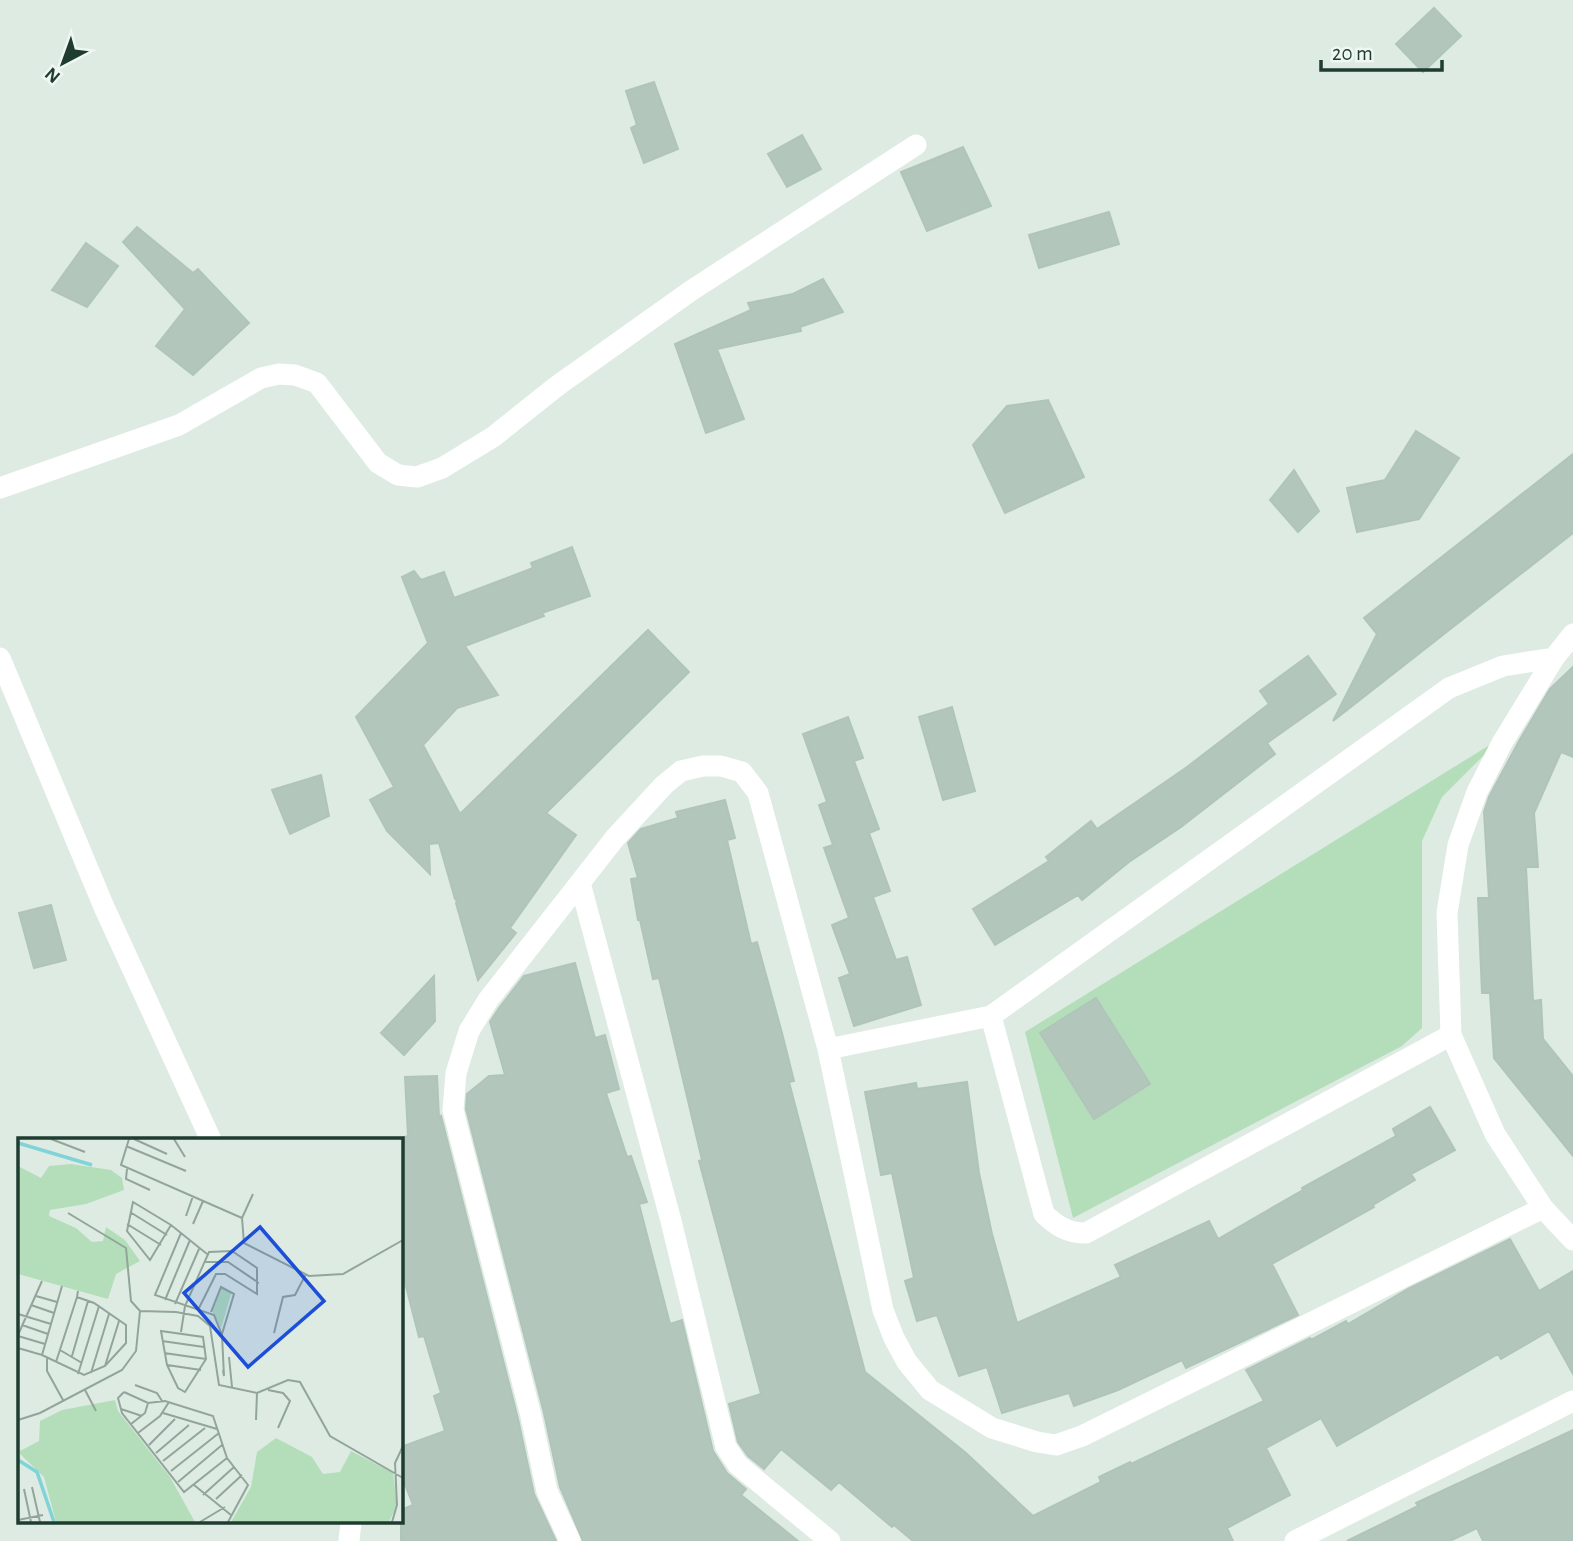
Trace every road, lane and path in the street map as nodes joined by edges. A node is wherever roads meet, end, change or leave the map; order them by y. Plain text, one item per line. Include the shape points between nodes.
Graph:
1 (916, 145) dead end
2 (0, 488) edge
3 (1573, 634) edge
4 (0, 658) edge
5 (1554, 658) junction
6 (580, 883) junction
7 (991, 1016) junction
8 (1451, 1035) junction
9 (828, 1049) junction
10 (210, 1138) edge
11 (1543, 1208) junction
12 (1573, 1240) edge
13 (1573, 1401) edge
14 (570, 1541) edge
15 (830, 1541) edge
16 (1295, 1541) edge

1 - 2 street via 692,290 492,438 442,468 417,477 398,475 377,463 317,383 279,374 261,378 179,425
3 - 5 street
4 - 10 street via 104,907
5 - 7 street via 1503,666 1448,688
5 - 8 street via 1502,743 1477,792 1458,845 1447,913
6 - 9 street via 615,838 681,771 721,766 742,772 758,793
6 - 14 street via 469,1031 456,1073 453,1110 547,1491
6 - 15 street via 726,1447 738,1465
7 - 8 street via 1044,1214 1073,1233 1086,1233
7 - 9 street
8 - 11 street via 1495,1134
9 - 11 street via 883,1310 906,1362 930,1390 982,1422 1037,1442 1056,1445 1082,1436
11 - 12 street
13 - 16 street

